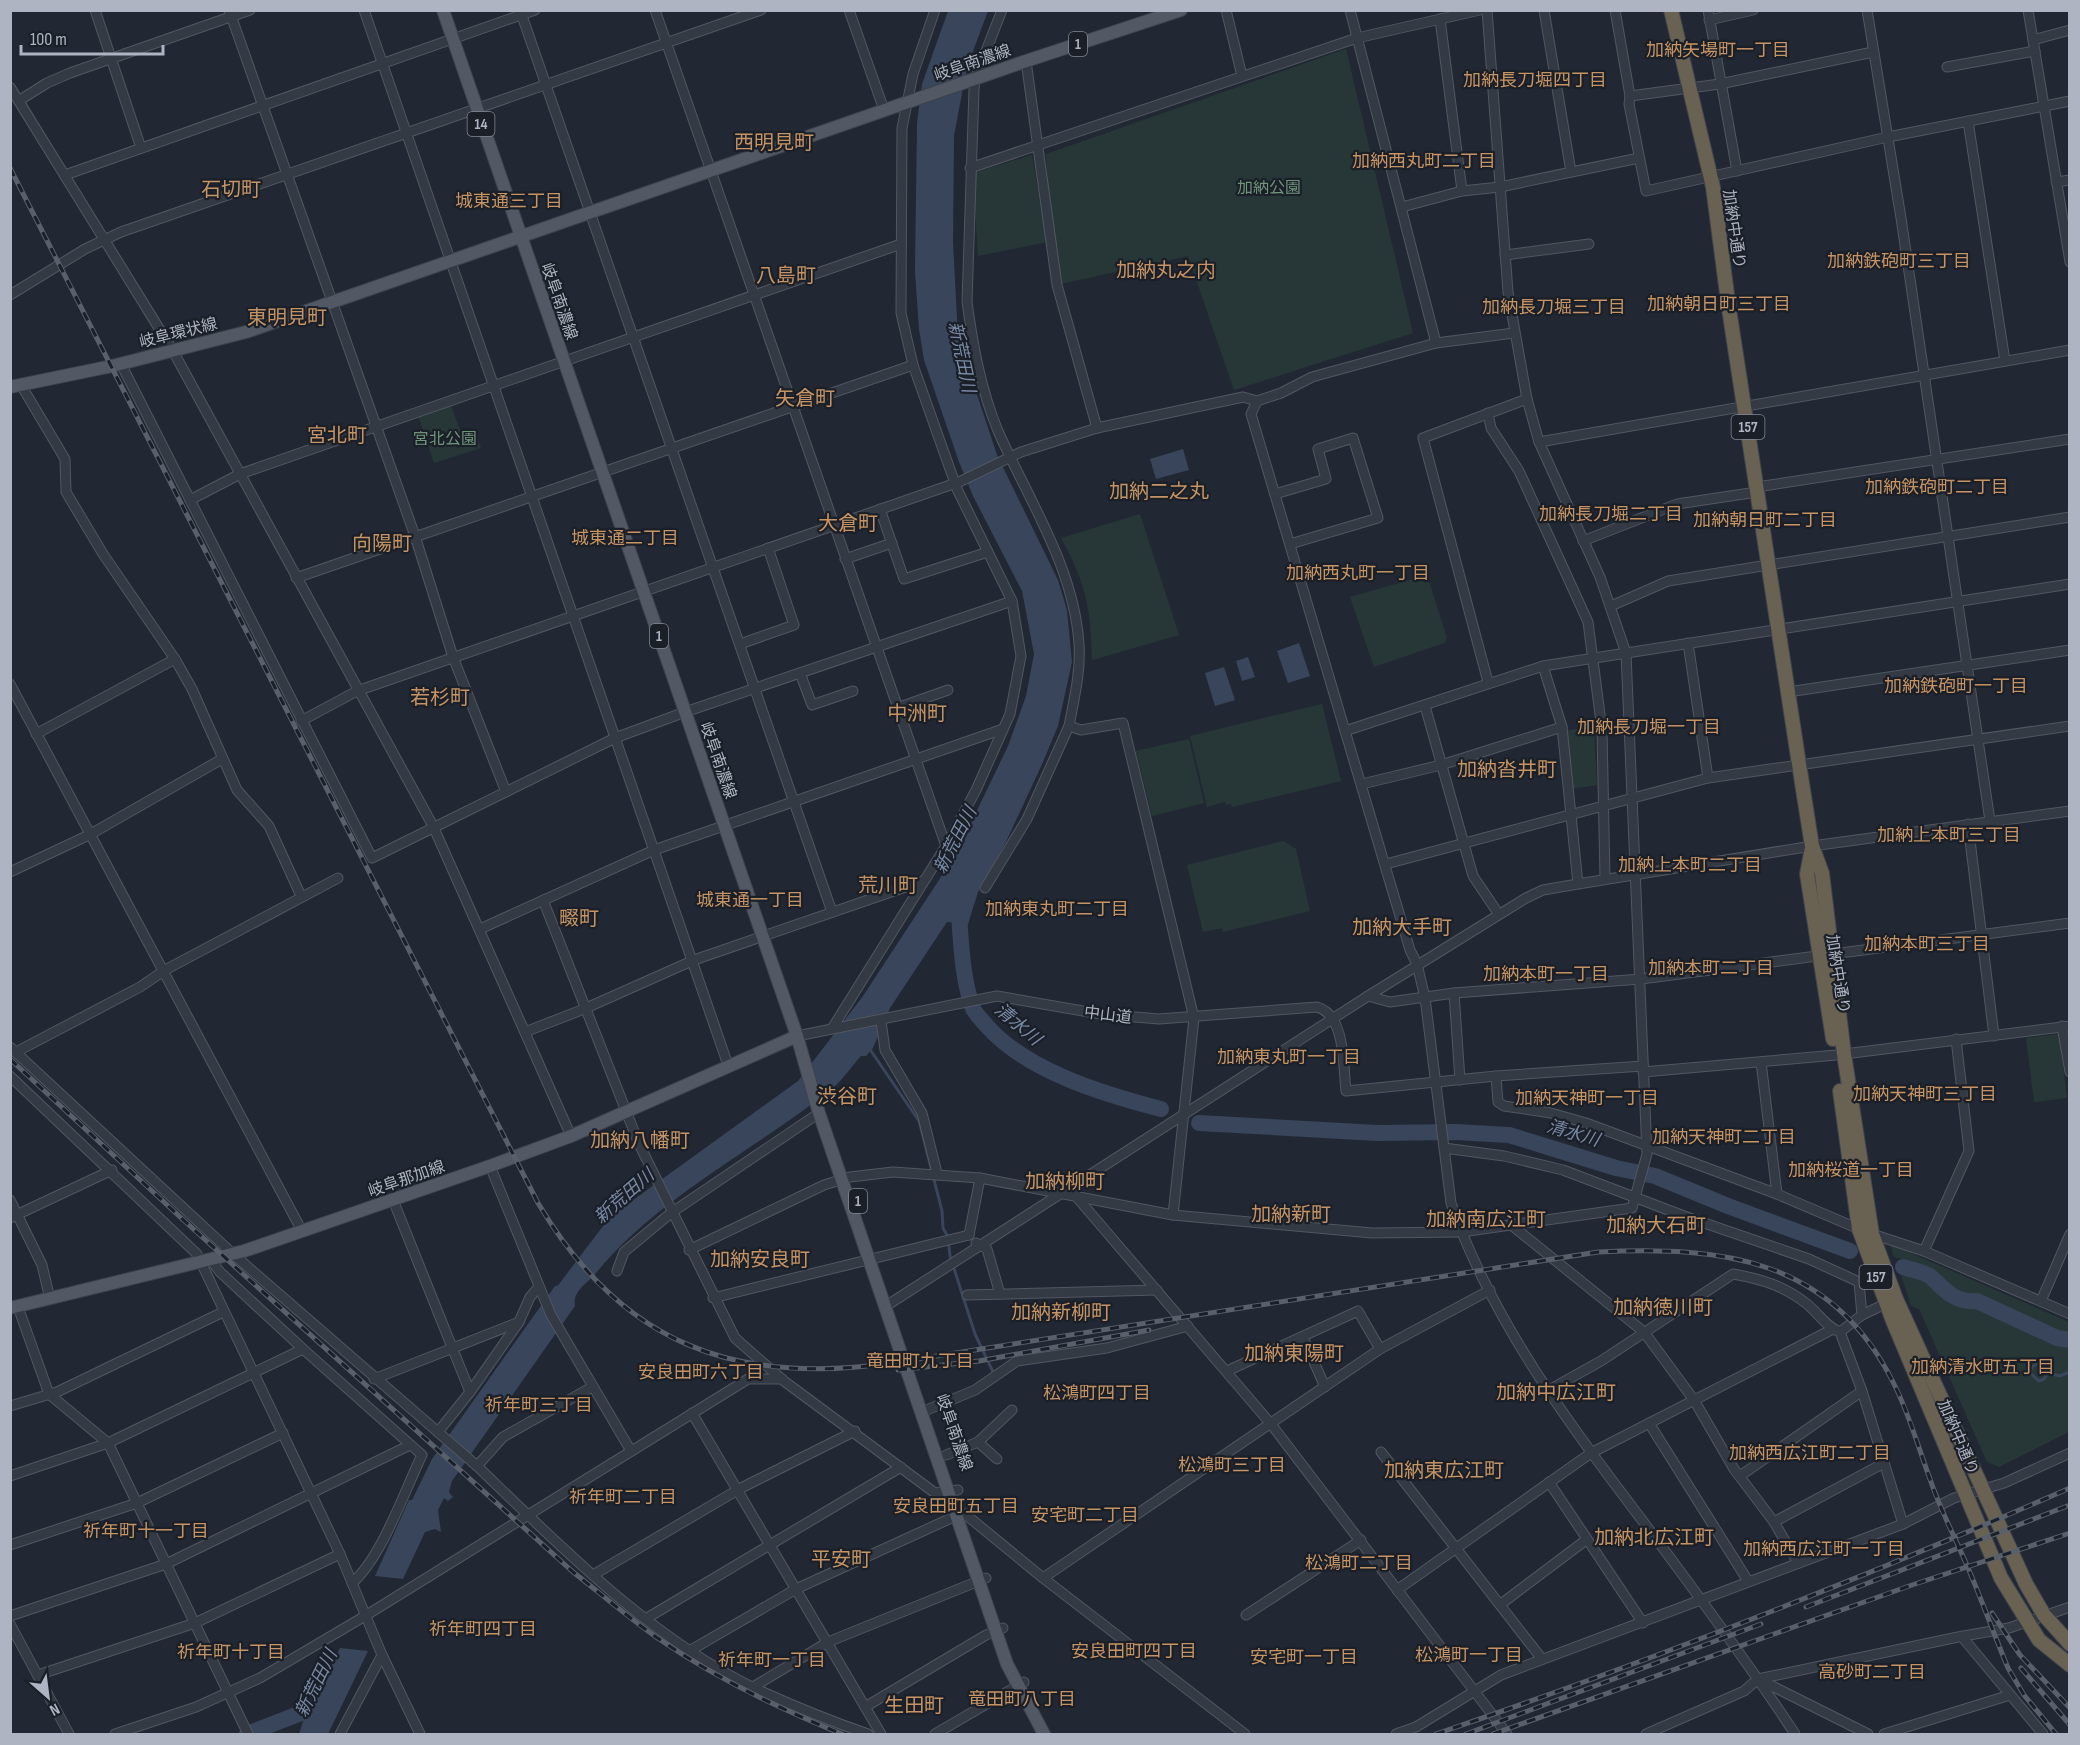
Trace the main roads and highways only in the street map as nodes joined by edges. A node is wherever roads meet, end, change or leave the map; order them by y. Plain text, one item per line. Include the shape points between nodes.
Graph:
1 (443, 10) edge
2 (1181, 10) edge
3 (1671, 10) edge
4 (520, 237) junction
5 (16, 386) edge
6 (797, 1036) junction
7 (1866, 1231) junction
8 (14, 1307) edge
9 (926, 1410) junction
10 (954, 1491) junction
11 (2070, 1644) edge
12 (2070, 1665) edge
13 (1021, 1684) junction
14 (1044, 1734) edge
15 (1052, 1734) edge

1 - 4 main road, 14
2 - 4 main road, 岐阜南濃線 / 1
3 - 7 highway, 加納中通り / 157 via 1711,177 1812,846 1807,874 1826,956
4 - 5 main road, 岐阜環状線 via 246,332
4 - 6 main road, 岐阜南濃線 / 1
6 - 8 main road, 岐阜那加線 via 571,1136 393,1200 206,1262
6 - 9 main road, 岐阜南濃線 / 1
7 - 11 highway, 加納中通り / 157 via 2026,1584 2044,1615
7 - 12 highway, 加納中通り / 157 via 1887,1303 1997,1571 2026,1622 2048,1648
9 - 10 main road, 岐阜南濃線 / 1
9 - 10 main road, 岐阜南濃線 / 1 via 945,1455
10 - 13 main road, 岐阜南濃線 / 1
13 - 14 main road, 岐阜南濃線 / 1
13 - 15 main road, 岐阜南濃線 / 1

